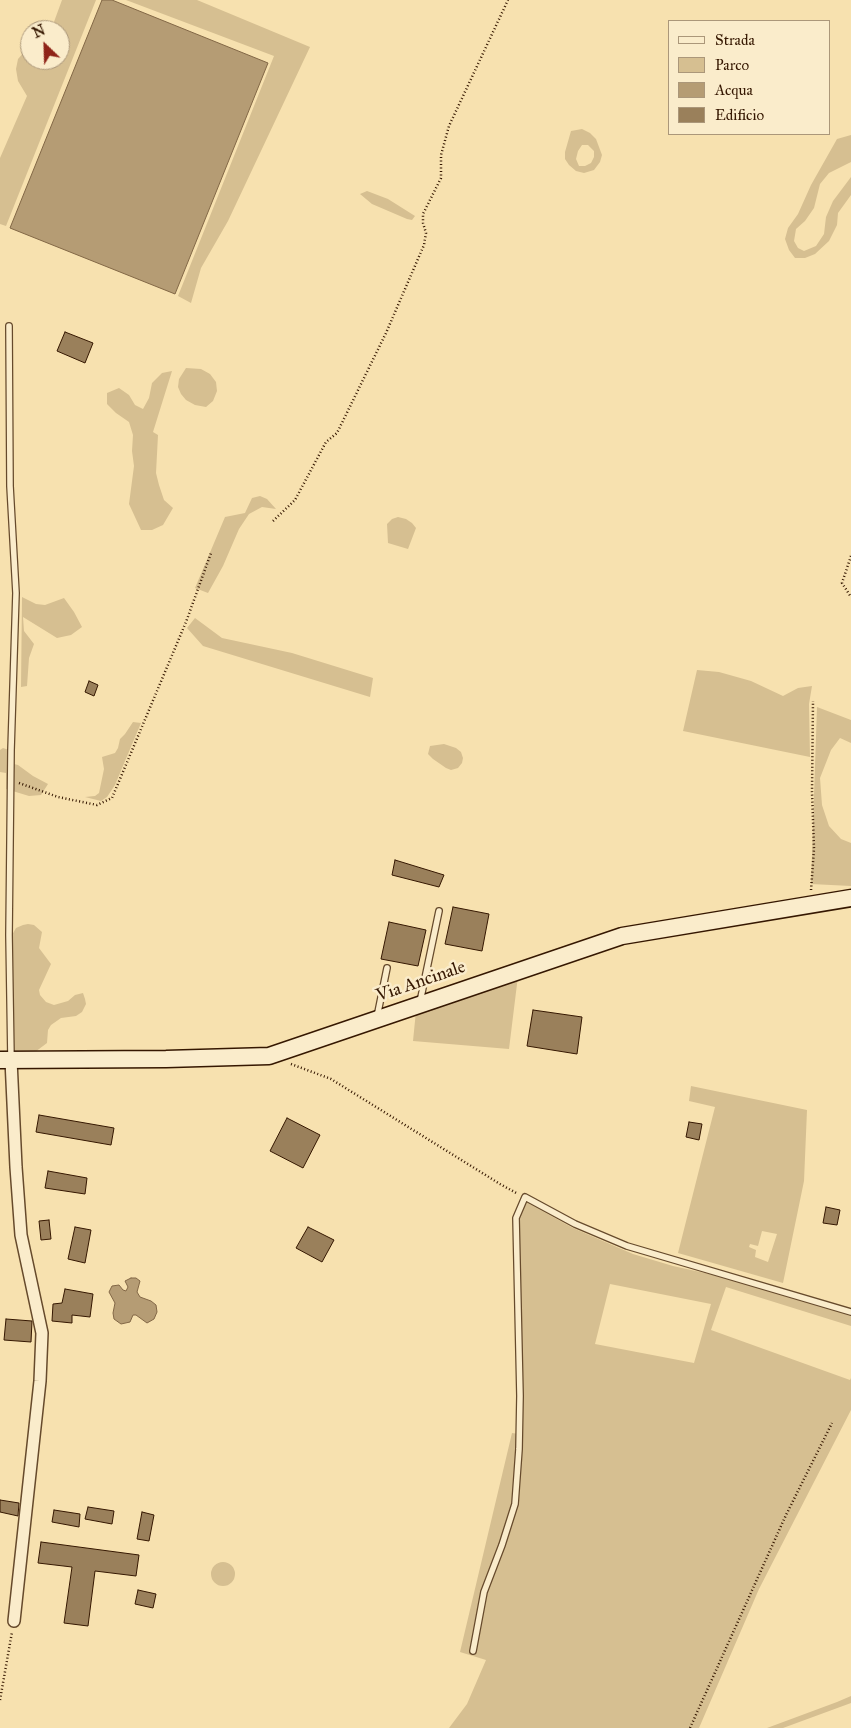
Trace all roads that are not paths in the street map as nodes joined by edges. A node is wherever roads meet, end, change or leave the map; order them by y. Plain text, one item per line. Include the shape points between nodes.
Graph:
1 (9, 326) dead end
2 (851, 898) edge
3 (439, 911) dead end
4 (387, 968) dead end
5 (420, 1004) junction
6 (376, 1019) junction
7 (6, 1060) edge
8 (851, 1312) edge
9 (14, 1621) road end
10 (473, 1651) dead end

1 - 7 lane via 10,486 16,593
2 - 5 main road, Via Ancinale via 622,936
3 - 5 lane
4 - 6 lane
5 - 6 main road, Via Ancinale
6 - 7 main road, Via Ancinale via 269,1056
7 - 9 street via 21,1235 42,1333 40,1381
8 - 10 lane via 627,1246 575,1224 525,1197 516,1218 520,1396 515,1504 484,1592

